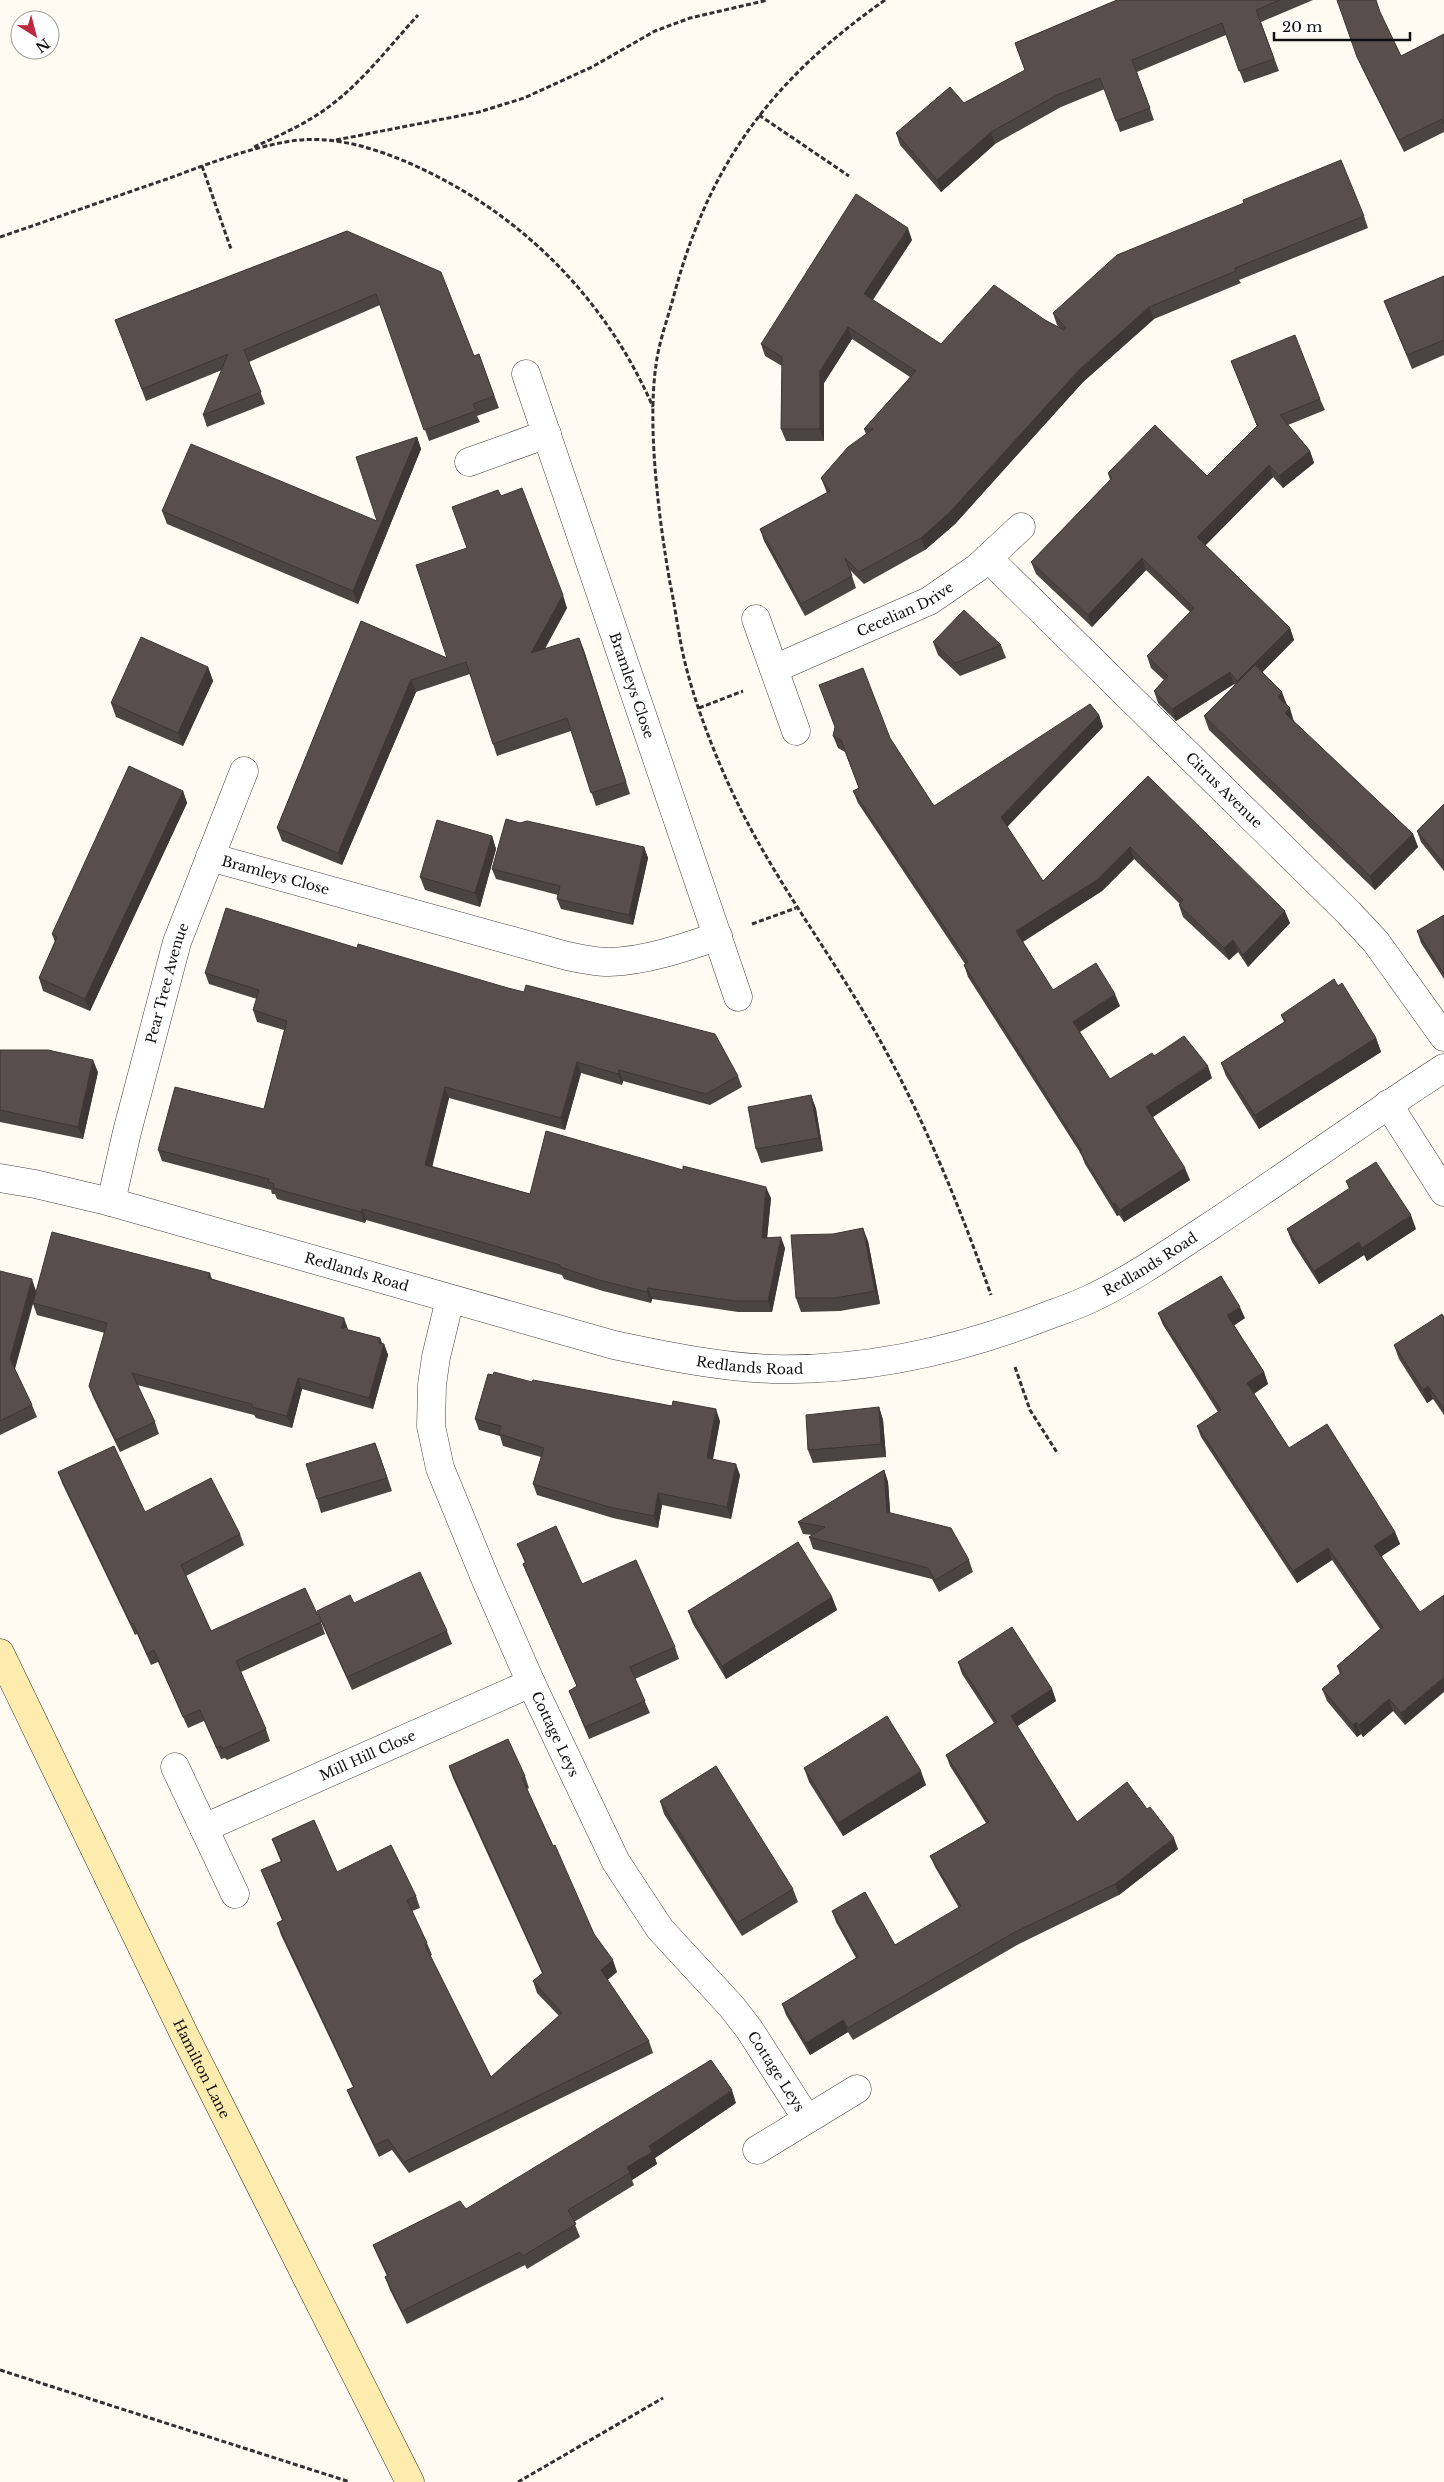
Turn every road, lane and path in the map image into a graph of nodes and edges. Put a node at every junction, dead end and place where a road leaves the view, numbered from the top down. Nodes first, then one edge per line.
1 (768, 0) edge
2 (418, 15) dead end
3 (759, 115) dead end
4 (333, 140) junction
5 (249, 150) junction
6 (202, 166) junction
7 (850, 176) dead end
8 (0, 237) edge
9 (231, 249) dead end
10 (526, 374) dead end
11 (654, 407) dead end
12 (547, 434) junction
13 (469, 462) dead end
14 (1021, 527) dead end
15 (988, 558) junction
16 (756, 619) dead end
17 (775, 674) junction
18 (699, 708) dead end
19 (796, 731) dead end
20 (244, 771) dead end
21 (210, 857) junction
22 (796, 908) dead end
23 (718, 936) junction
24 (738, 997) dead end
25 (1444, 1037) edge
26 (1444, 1068) edge
27 (1388, 1104) junction
28 (0, 1178) edge
29 (1444, 1192) edge
30 (111, 1202) junction
31 (450, 1299) junction
32 (1004, 1332) junction
33 (1058, 1454) dead end
34 (0, 1653) edge
35 (531, 1683) junction
36 (175, 1766) dead end
37 (204, 1828) junction
38 (235, 1894) dead end
39 (857, 2089) dead end
40 (807, 2119) junction
41 (756, 2150) dead end
42 (0, 2370) edge
43 (663, 2398) dead end
44 (350, 2482) edge
45 (410, 2482) edge
46 (518, 2482) edge

1 - 4 path
2 - 5 path
3 - 7 path
4 - 5 path
4 - 11 path
5 - 6 path
6 - 8 path
6 - 9 path
10 - 12 street, Bramleys Close
12 - 13 street
12 - 23 street, Bramleys Close
14 - 15 street, Cecelian Drive
15 - 17 street, Cecelian Drive
15 - 25 street, Citrus Avenue
16 - 17 street
17 - 18 path
17 - 19 street
20 - 21 street, Pear Tree Avenue
21 - 23 street, Bramleys Close
21 - 30 street, Pear Tree Avenue
22 - 23 path
23 - 24 street, Bramleys Close
26 - 27 street, Redlands Road
27 - 29 street
27 - 32 street, Redlands Road
28 - 30 street, Redlands Road
30 - 31 street, Redlands Road
31 - 32 street, Redlands Road
31 - 35 street, Cottage Leys
32 - 33 path
34 - 45 street, Hamilton Lane
35 - 37 street, Mill Hill Close
35 - 40 street, Cottage Leys
36 - 37 street
37 - 38 street
39 - 40 street, Cottage Leys
40 - 41 street, Cottage Leys
42 - 44 path
43 - 46 path

